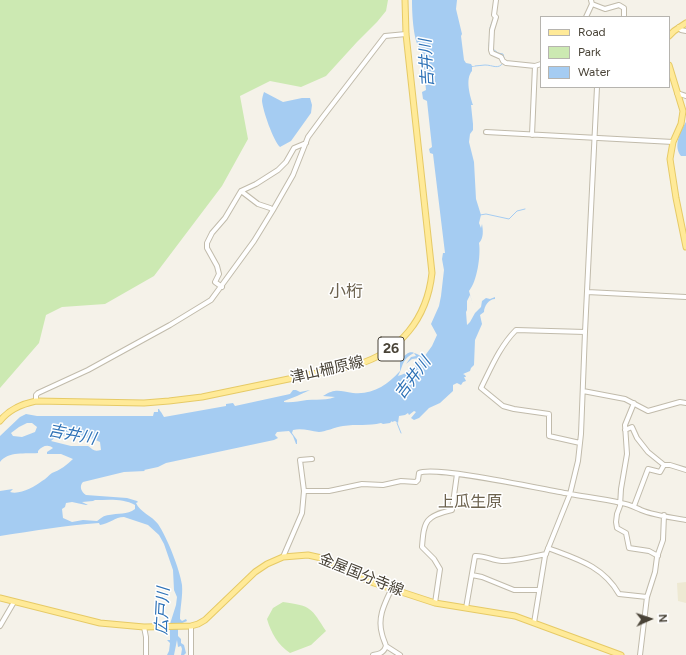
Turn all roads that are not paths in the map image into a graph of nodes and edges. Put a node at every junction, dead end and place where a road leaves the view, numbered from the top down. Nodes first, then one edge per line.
1 (405, 0) edge
2 (496, 0) edge
3 (592, 2) edge
4 (586, 16) edge
5 (624, 16) edge
6 (686, 23) edge
7 (679, 27) junction
8 (686, 31) edge
9 (406, 34) junction
10 (670, 35) edge
11 (540, 64) edge
12 (535, 66) junction
13 (670, 69) edge
14 (597, 88) edge
15 (677, 93) junction
16 (686, 96) edge
17 (486, 132) dead end
18 (532, 135) junction
19 (595, 139) junction
20 (673, 142) junction
21 (306, 143) junction
22 (241, 191) junction
23 (273, 210) junction
24 (686, 247) edge
25 (222, 287) junction
26 (587, 292) junction
27 (686, 297) edge
28 (585, 332) junction
29 (583, 391) junction
30 (36, 401) junction
31 (686, 402) edge
32 (634, 403) junction
33 (0, 420) edge
34 (625, 430) junction
35 (580, 443) junction
36 (312, 459) dead end
37 (664, 465) junction
38 (686, 470) edge
39 (457, 474) junction
40 (304, 491) junction
41 (570, 494) junction
42 (620, 502) junction
43 (634, 506) junction
44 (664, 515) junction
45 (686, 520) edge
46 (548, 548) junction
47 (546, 554) junction
48 (658, 556) junction
49 (283, 557) junction
50 (472, 575) junction
51 (392, 588) junction
52 (539, 590) junction
53 (0, 598) edge
54 (647, 598) junction
55 (14, 602) junction
56 (435, 603) junction
57 (466, 608) junction
58 (534, 622) junction
59 (0, 626) edge
60 (189, 626) junction
61 (144, 627) junction
62 (386, 646) junction
63 (146, 655) edge
64 (191, 655) edge
65 (373, 655) edge
66 (400, 655) edge
67 (620, 655) edge
68 (640, 655) edge

1 - 9 main road, 津山柵原線 / 26
2 - 12 street
3 - 4 street
3 - 5 street
6 - 7 main road
7 - 8 street
7 - 10 main road
9 - 21 street
9 - 30 main road, 津山柵原線 / 26
11 - 12 street
12 - 18 street
13 - 15 main road
14 - 19 street
15 - 16 street
15 - 20 main road
17 - 18 street
18 - 19 street
19 - 20 street
19 - 26 street
20 - 24 main road
21 - 22 street
21 - 23 street
22 - 23 street
22 - 25 street
23 - 25 street
25 - 30 street
26 - 27 street
26 - 28 street
28 - 29 street
28 - 35 street
29 - 32 street
29 - 35 street
30 - 33 main road, 津山柵原線 / 26
31 - 32 street
32 - 34 street
34 - 37 street
34 - 42 street
35 - 41 street
36 - 40 street
37 - 38 street
37 - 43 street
39 - 40 street
39 - 41 street
39 - 56 street
40 - 49 street
41 - 42 street
41 - 46 street
42 - 43 street
42 - 48 street
43 - 44 street
44 - 45 street
44 - 48 street
46 - 47 street
46 - 54 street
47 - 50 street
47 - 52 street
48 - 54 street
49 - 51 main road, 金屋国分寺線
49 - 60 main road, 金屋国分寺線
50 - 52 street
50 - 57 street
51 - 56 main road, 金屋国分寺線
51 - 62 street
52 - 58 street
53 - 55 main road, 金屋国分寺線
54 - 68 street
55 - 59 street
55 - 61 main road, 金屋国分寺線
56 - 57 main road, 金屋国分寺線
57 - 58 main road, 金屋国分寺線
58 - 67 main road, 金屋国分寺線
60 - 61 main road, 金屋国分寺線
60 - 64 street
61 - 63 street
62 - 65 street
62 - 66 street

